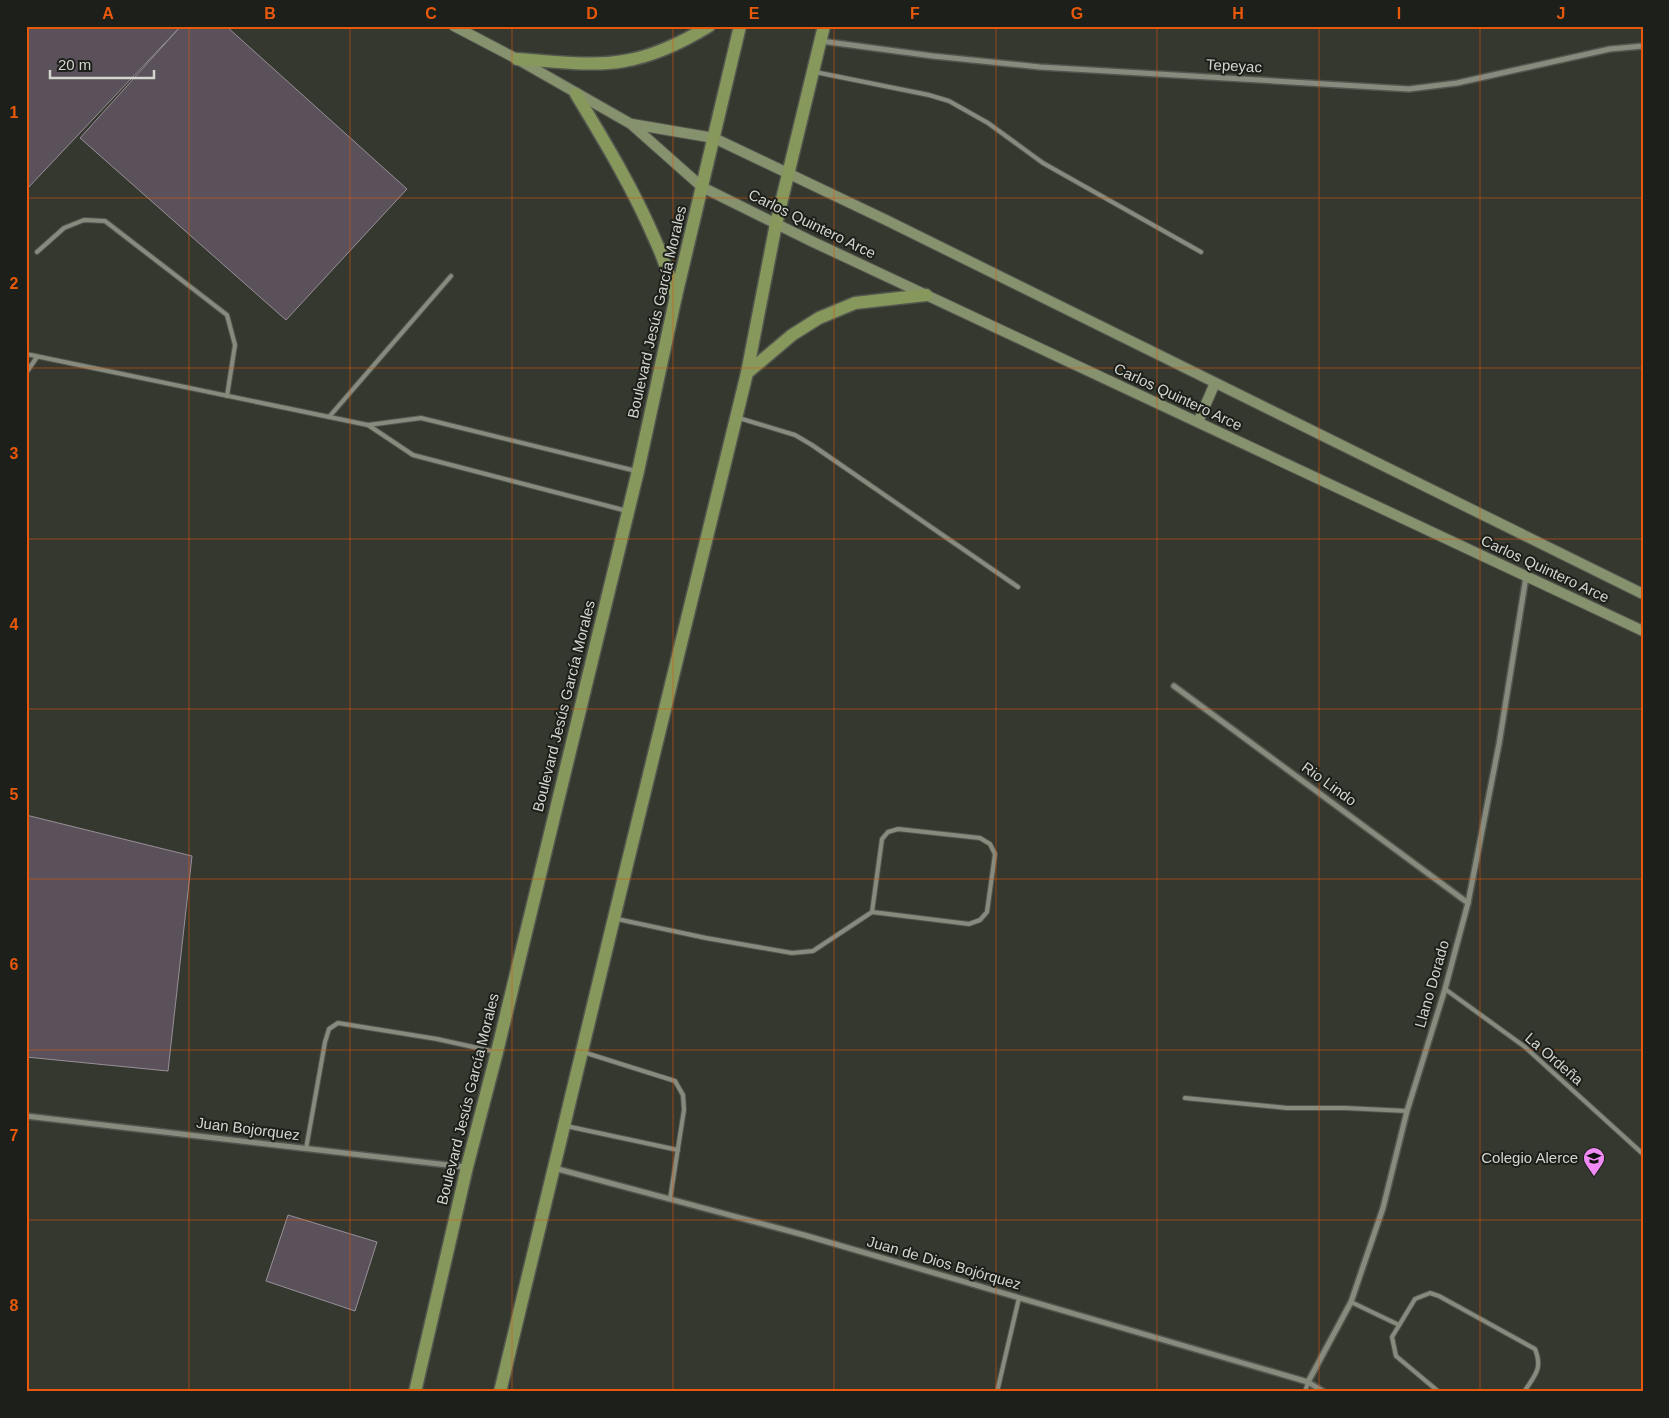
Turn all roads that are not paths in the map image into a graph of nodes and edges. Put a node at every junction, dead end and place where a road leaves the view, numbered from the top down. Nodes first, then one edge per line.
1 (454, 26) edge
2 (709, 26) edge
3 (740, 26) edge
4 (824, 26) edge
5 (821, 41) junction
6 (1643, 46) edge
7 (517, 59) junction
8 (813, 71) junction
9 (576, 94) junction
10 (631, 124) junction
11 (714, 138) junction
12 (788, 173) junction
13 (702, 187) junction
14 (776, 224) junction
15 (37, 252) dead end
16 (1201, 252) dead end
17 (451, 276) dead end
18 (926, 295) junction
19 (676, 296) junction
20 (26, 354) edge
21 (37, 357) junction
22 (26, 373) edge
23 (747, 373) junction
24 (1215, 383) junction
25 (227, 396) junction
26 (329, 417) junction
27 (735, 417) junction
28 (1198, 422) junction
29 (368, 425) junction
30 (638, 471) junction
31 (628, 511) junction
32 (1526, 577) junction
33 (1018, 587) dead end
34 (1643, 594) edge
35 (1643, 631) edge
36 (1174, 686) dead end
37 (1468, 903) junction
38 (872, 912) junction
39 (614, 918) junction
40 (1445, 989) junction
41 (497, 1052) junction
42 (581, 1052) junction
43 (1185, 1098) dead end
44 (1406, 1111) junction
45 (26, 1116) edge
46 (564, 1126) junction
47 (306, 1149) junction
48 (678, 1150) junction
49 (1643, 1154) edge
50 (467, 1167) junction
51 (553, 1168) junction
52 (670, 1199) junction
53 (1019, 1298) junction
54 (1351, 1302) junction
55 (1398, 1326) junction
56 (1308, 1382) junction
57 (415, 1392) edge
58 (500, 1392) edge
59 (998, 1392) edge
60 (1305, 1392) edge
61 (1324, 1392) edge
62 (1439, 1392) edge
63 (1524, 1392) edge

1 - 7 main road
2 - 7 main road
3 - 11 main road, Boulevard Jesús García Morales
4 - 5 main road
5 - 6 street, Tepeyac
5 - 8 main road
7 - 9 main road
8 - 12 main road
8 - 16 lane
9 - 10 main road
9 - 19 main road
10 - 11 main road, Carlos Quintero Arce
10 - 13 main road, Carlos Quintero Arce
11 - 12 main road, Carlos Quintero Arce
11 - 13 main road, Boulevard Jesús García Morales
12 - 14 main road
12 - 24 main road, Carlos Quintero Arce
13 - 14 main road, Carlos Quintero Arce
13 - 19 main road, Boulevard Jesús García Morales
14 - 18 main road, Carlos Quintero Arce
14 - 23 main road
15 - 25 lane
17 - 26 lane
18 - 23 main road
18 - 28 main road, Carlos Quintero Arce
19 - 30 main road, Boulevard Jesús García Morales
20 - 21 lane
21 - 22 lane
21 - 25 lane
23 - 27 main road
24 - 28 main road
24 - 34 main road, Carlos Quintero Arce
25 - 26 lane
26 - 29 lane
27 - 33 lane
27 - 39 main road
28 - 32 main road, Carlos Quintero Arce
29 - 30 lane
29 - 31 lane
30 - 31 main road, Boulevard Jesús García Morales
31 - 41 main road, Boulevard Jesús García Morales
32 - 35 main road, Carlos Quintero Arce
32 - 37 street, Llano Dorado
36 - 37 street, Rio Lindo
37 - 40 street, Llano Dorado
38 - 38 lane
38 - 39 lane
39 - 42 main road
40 - 44 street, Llano Dorado
40 - 49 lane, La Ordeña
41 - 47 lane
41 - 50 main road, Boulevard Jesús García Morales
42 - 46 main road
42 - 48 lane
43 - 44 lane
44 - 54 street, Llano Dorado
45 - 47 street, Juan Bojorquez
46 - 48 lane
46 - 51 main road
47 - 50 street, Juan Bojorquez
48 - 52 lane
50 - 57 main road, Boulevard Jesús García Morales
51 - 52 street, Juan de Dios Bojórquez
51 - 58 main road
52 - 53 street, Juan de Dios Bojórquez
53 - 56 street, Juan de Dios Bojórquez
53 - 59 lane
54 - 55 lane
54 - 56 street, Llano Dorado
55 - 62 lane
55 - 63 lane
56 - 60 lane
56 - 61 street, Juan de Dios Bojórquez

